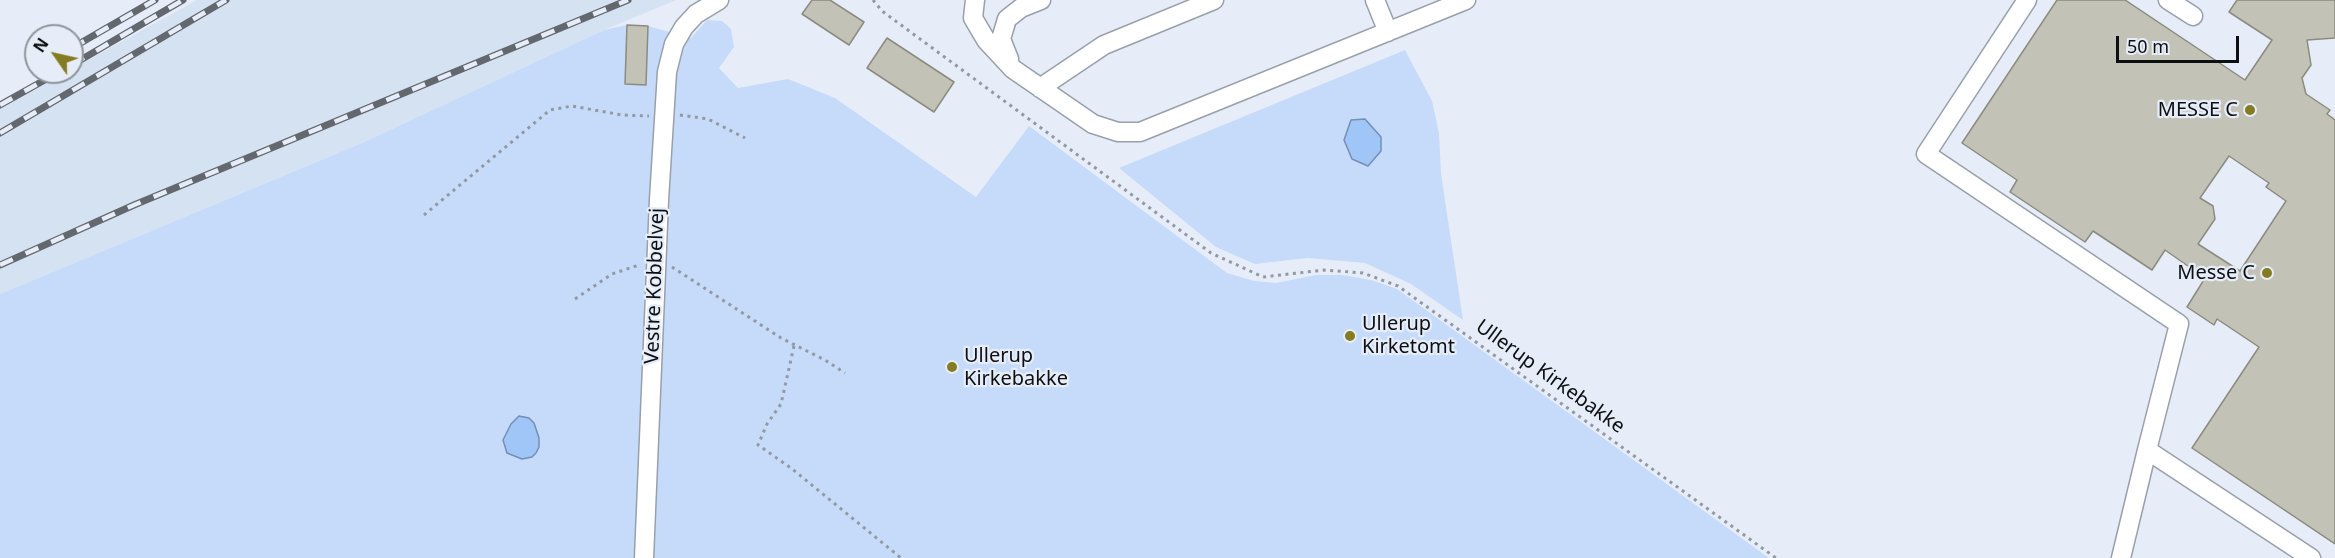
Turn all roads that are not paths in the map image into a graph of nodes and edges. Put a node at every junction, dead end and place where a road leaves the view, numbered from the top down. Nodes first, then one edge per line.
1 (719, 0) edge
2 (975, 0) edge
3 (1041, 0) edge
4 (1214, 0) edge
5 (1375, 0) edge
6 (1466, 0) edge
7 (2027, 0) edge
8 (2168, 0) edge
9 (2193, 16) dead end
10 (1388, 32) junction
11 (1013, 69) junction
12 (1040, 88) junction
13 (2147, 450) junction
14 (644, 558) edge
15 (2121, 558) edge
16 (2311, 558) edge

1 - 14 street, Vestre Kobbelvej
2 - 11 street
3 - 11 street
4 - 12 street
5 - 10 street
6 - 10 street
7 - 13 street
8 - 9 street
10 - 12 street
11 - 12 street
13 - 15 street
13 - 16 street

